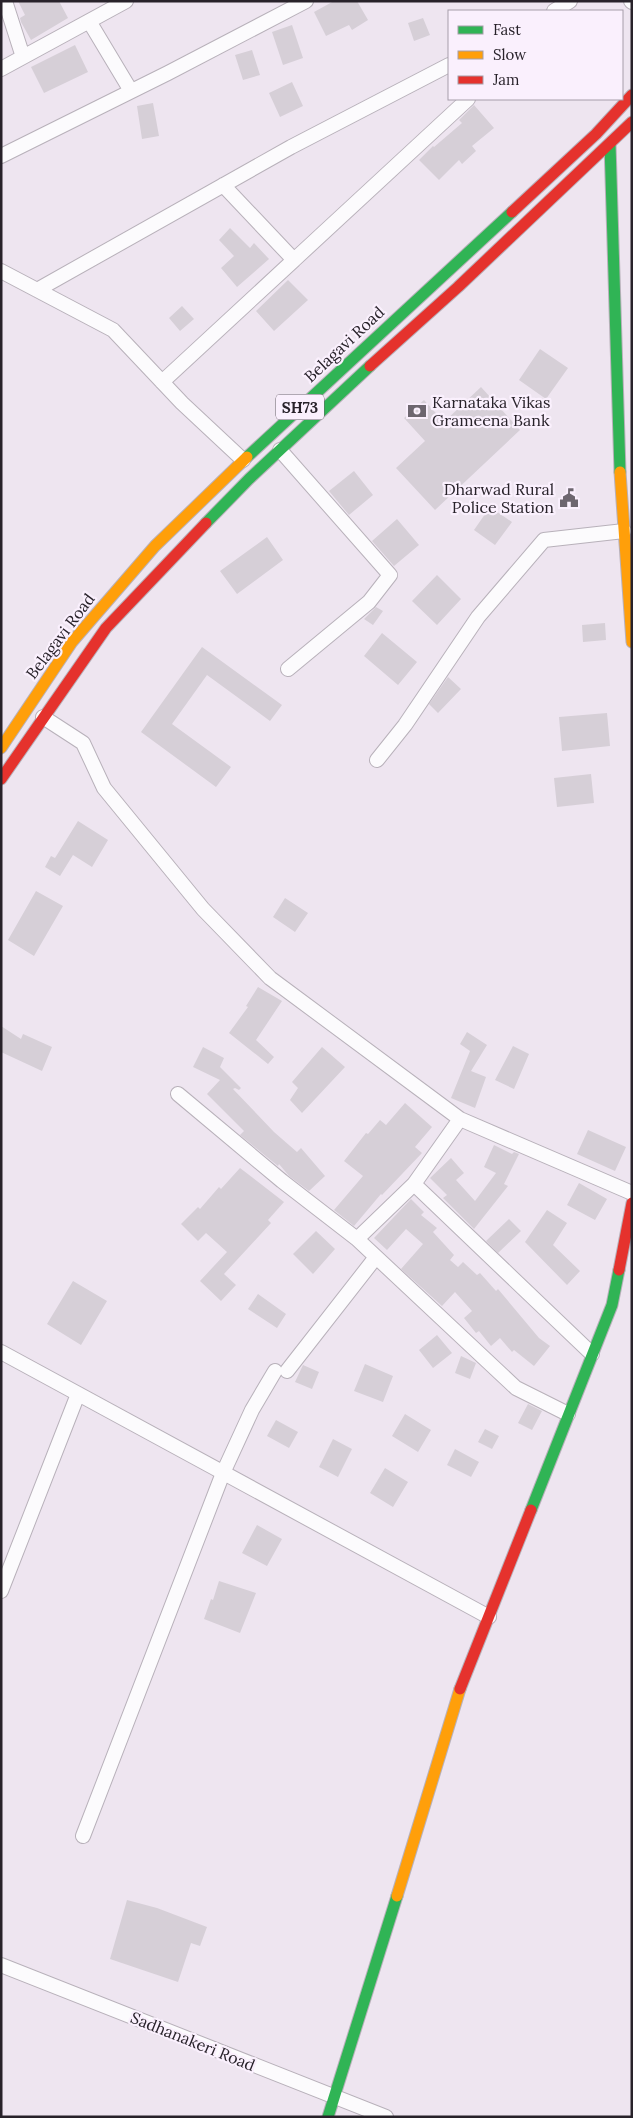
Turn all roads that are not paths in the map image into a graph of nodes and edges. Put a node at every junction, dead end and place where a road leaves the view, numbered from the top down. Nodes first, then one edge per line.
1 (5, 1) edge
2 (126, 1) edge
3 (306, 1) edge
4 (570, 1) edge
5 (556, 10) edge
6 (89, 21) junction
7 (23, 57) junction
8 (448, 66) edge
9 (1, 69) edge
10 (131, 91) junction
11 (632, 95) edge
12 (467, 100) edge
13 (632, 122) edge
14 (610, 144) junction
15 (1, 156) edge
16 (223, 185) junction
17 (294, 260) junction
18 (1, 271) edge
19 (38, 290) junction
20 (162, 382) junction
21 (280, 450) junction
22 (243, 460) junction
23 (632, 470) edge
24 (620, 480) junction
25 (624, 531) junction
26 (630, 604) edge
27 (632, 642) edge
28 (288, 669) dead end
29 (43, 717) junction
30 (1, 748) edge
31 (376, 760) dead end
32 (1, 779) edge
33 (178, 1094) dead end
34 (460, 1119) junction
35 (414, 1184) junction
36 (632, 1193) edge
37 (632, 1204) edge
38 (357, 1239) junction
39 (376, 1257) junction
40 (1, 1352) edge
41 (592, 1354) junction
42 (78, 1394) junction
43 (568, 1414) junction
44 (223, 1473) junction
45 (1, 1591) edge
46 (488, 1617) junction
47 (84, 1836) dead end
48 (1, 1965) edge
49 (334, 2097) junction
50 (328, 2117) edge
51 (386, 2117) edge

1 - 7 street
2 - 6 street
3 - 10 street
4 - 5 street
6 - 7 street
6 - 10 street
7 - 9 street
8 - 16 street
10 - 15 street
11 - 22 main road, Belagavi Road / SH73
12 - 17 street
13 - 14 main road
14 - 21 main road
14 - 24 main road
16 - 17 street
16 - 19 street
17 - 20 street
18 - 19 street
19 - 20 street
20 - 22 street
21 - 28 street
21 - 29 main road
22 - 30 main road, Belagavi Road / SH73
23 - 24 street
24 - 25 main road
25 - 26 main road
25 - 31 street
26 - 27 main road
29 - 32 main road
29 - 34 street
33 - 38 street
34 - 35 street
34 - 36 street
35 - 38 street
35 - 41 street
37 - 41 main road
38 - 39 street
39 - 43 street
39 - 44 street
40 - 42 street
41 - 43 main road
42 - 44 street
42 - 45 street
43 - 46 main road
44 - 46 street
44 - 47 street
46 - 49 main road
48 - 49 street, Sadhanakeri Road
49 - 50 main road
49 - 51 street, Sadhanakeri Road

